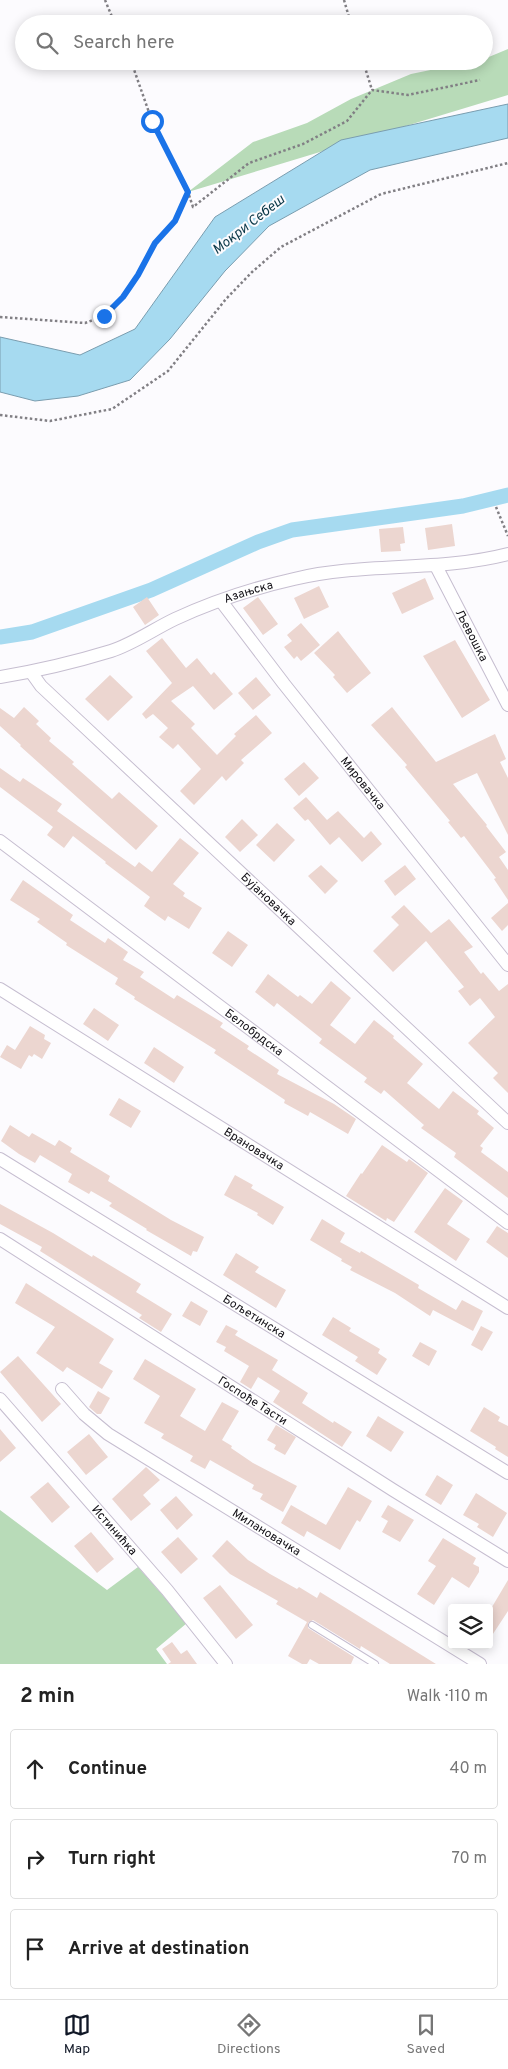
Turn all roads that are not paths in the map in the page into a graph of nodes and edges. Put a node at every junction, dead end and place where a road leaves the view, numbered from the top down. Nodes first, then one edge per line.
1 (508, 554) edge
2 (436, 566) junction
3 (221, 601) junction
4 (31, 672) junction
5 (0, 676) edge
6 (508, 705) edge
7 (0, 841) edge
8 (508, 965) edge
9 (0, 990) edge
10 (508, 1123) edge
11 (0, 1160) edge
12 (508, 1223) edge
13 (0, 1239) edge
14 (508, 1308) edge
15 (62, 1389) dead end
16 (0, 1399) edge
17 (508, 1473) edge
18 (508, 1561) edge
19 (312, 1625) dead end
20 (226, 1664) edge
21 (375, 1664) edge
22 (480, 1664) edge

1 - 2 street, Азањска
2 - 3 street, Азањска
2 - 6 street, Љевошка
3 - 4 street, Азањска
3 - 8 street, Мировачка
4 - 5 street, Азањска
4 - 10 street, Бујановачка
7 - 12 street, Белобрдска
9 - 14 street, Врановачка
11 - 17 street, Бољетинска
13 - 18 street, Госпође Тасти
15 - 22 street, Милановачка
16 - 20 street, Истинићка
19 - 21 lane

